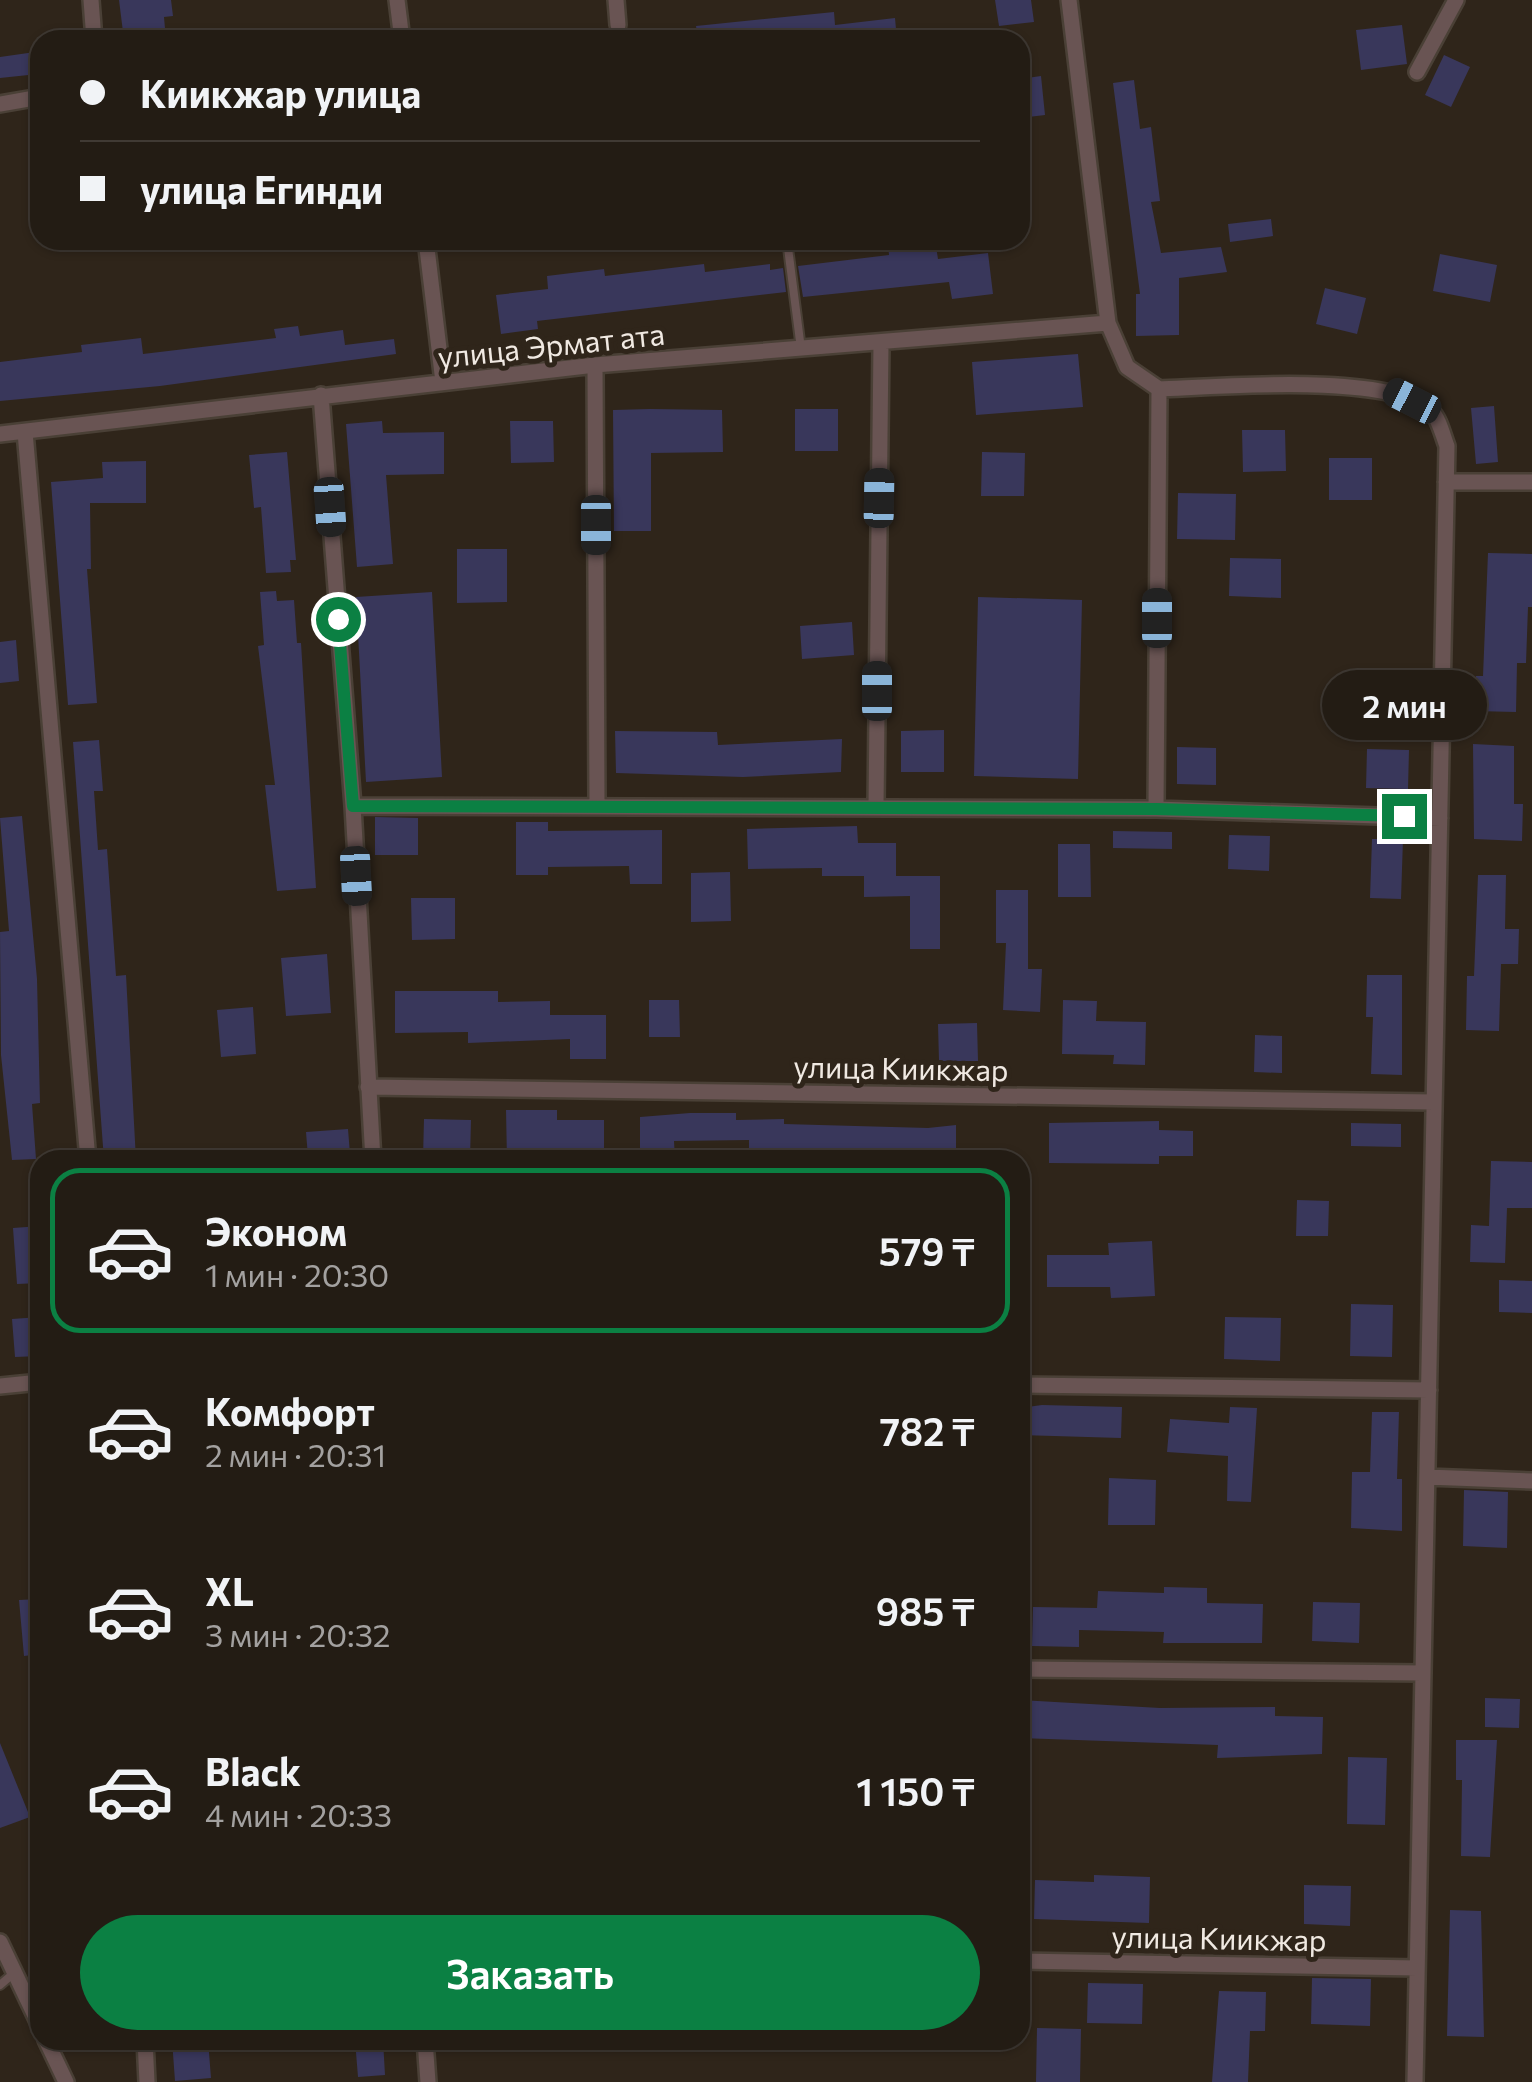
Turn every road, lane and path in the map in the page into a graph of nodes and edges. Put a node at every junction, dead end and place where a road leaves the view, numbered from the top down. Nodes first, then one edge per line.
1 (91, 0) edge
2 (397, 0) edge
3 (616, 0) edge
4 (1069, 0) edge
5 (1456, 0) edge
6 (618, 25) dead end
7 (93, 30) edge
8 (401, 30) edge
9 (1417, 72) dead end
10 (30, 100) edge
11 (0, 104) edge
12 (427, 250) edge
13 (789, 250) edge
14 (1108, 323) junction
15 (881, 343) junction
16 (800, 349) junction
17 (595, 365) junction
18 (443, 382) junction
19 (1159, 389) junction
20 (321, 395) junction
21 (24, 432) junction
22 (0, 434) edge
23 (1446, 482) junction
24 (1532, 482) edge
25 (596, 804) junction
26 (353, 806) junction
27 (876, 807) junction
28 (1156, 809) junction
29 (1440, 818) junction
30 (368, 1088) junction
31 (1434, 1102) junction
32 (87, 1150) edge
33 (372, 1150) edge
34 (30, 1383) edge
35 (1030, 1384) edge
36 (0, 1386) edge
37 (1428, 1390) junction
38 (1427, 1478) junction
39 (1532, 1481) edge
40 (1030, 1669) edge
41 (1423, 1674) junction
42 (0, 1942) edge
43 (1030, 1961) edge
44 (1418, 1968) junction
45 (14, 1972) junction
46 (0, 1985) edge
47 (30, 2005) edge
48 (51, 2050) edge
49 (145, 2050) edge
50 (426, 2050) edge
51 (66, 2082) edge
52 (147, 2082) edge
53 (428, 2082) edge
54 (1415, 2082) edge

1 - 7 street
2 - 8 street
3 - 6 street
4 - 14 street
5 - 9 street
10 - 11 street
12 - 18 street
13 - 16 lane
14 - 15 street, улица Эрмат ата
14 - 19 street
15 - 16 street, улица Эрмат ата
15 - 27 street
16 - 17 street, улица Эрмат ата
17 - 18 street, улица Эрмат ата
17 - 25 street
18 - 20 street, улица Эрмат ата
19 - 23 street
19 - 28 street
20 - 21 street, улица Эрмат ата
20 - 26 street
21 - 22 street, улица Эрмат ата
21 - 32 street
23 - 24 street
23 - 29 street
25 - 26 street
25 - 27 street
26 - 30 street
27 - 28 street
28 - 29 street
29 - 31 street
30 - 31 street, улица Киикжар
30 - 33 street
31 - 37 street
34 - 36 street
35 - 37 street
37 - 38 street
38 - 39 street
38 - 41 street
40 - 41 street
41 - 44 street
42 - 45 street
43 - 44 street, улица Киикжар
44 - 54 street
45 - 46 lane
45 - 47 street
48 - 51 street
49 - 52 street
50 - 53 street

